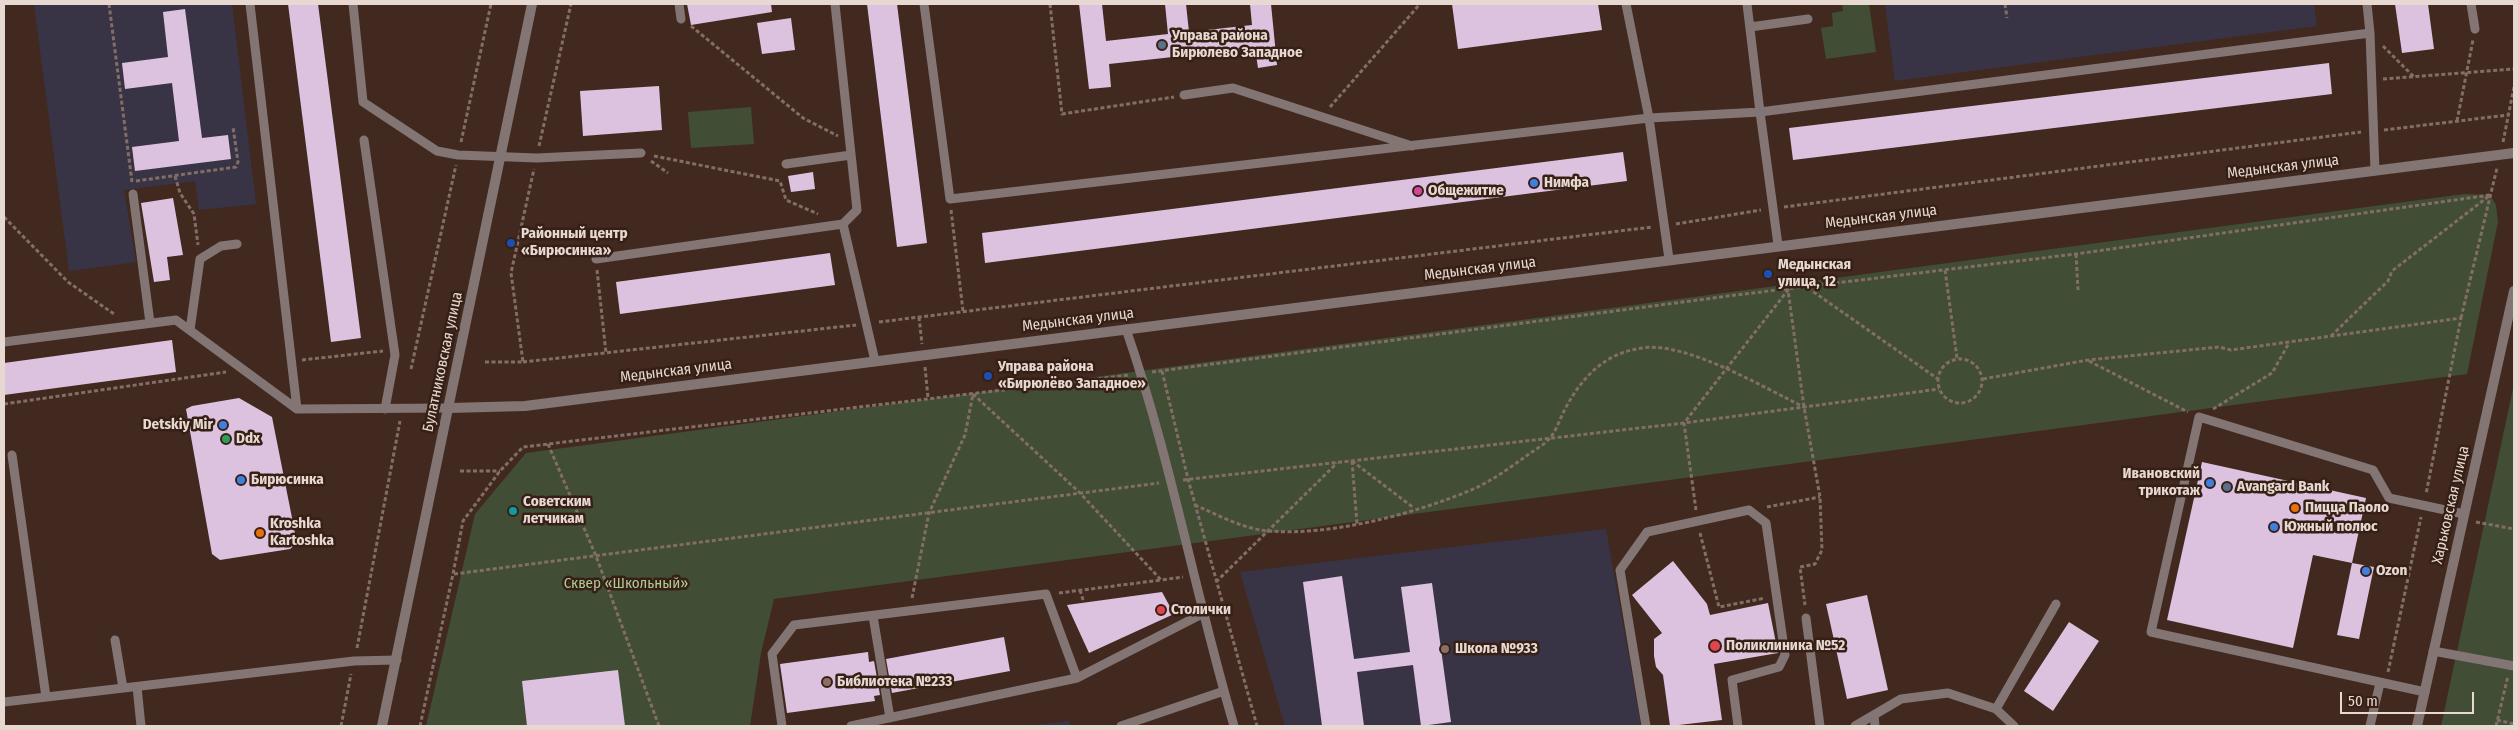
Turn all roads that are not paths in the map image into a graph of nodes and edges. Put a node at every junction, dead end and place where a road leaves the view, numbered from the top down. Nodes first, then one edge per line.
1 (250, 4) edge
2 (353, 4) edge
3 (532, 4) edge
4 (679, 4) edge
5 (835, 4) edge
6 (924, 4) edge
7 (1626, 4) edge
8 (1747, 4) edge
9 (2367, 4) edge
10 (2471, 4) edge
11 (682, 19) road end
12 (1808, 19) dead end
13 (1750, 27) junction
14 (2475, 29) road end
15 (2370, 33) junction
16 (1184, 96) road end
17 (1760, 112) junction
18 (1649, 118) junction
19 (364, 140) dead end
20 (1414, 147) junction
21 (641, 153) road end
22 (2514, 153) edge
23 (851, 155) junction
24 (501, 156) junction
25 (786, 164) dead end
26 (2375, 170) junction
27 (133, 191) road end
28 (843, 224) junction
29 (237, 244) dead end
30 (1778, 245) junction
31 (596, 259) road end
32 (1669, 259) junction
33 (2514, 292) edge
34 (150, 323) junction
35 (1126, 329) junction
36 (190, 330) junction
37 (4, 342) edge
38 (875, 361) junction
39 (449, 408) junction
40 (297, 409) junction
41 (385, 409) junction
42 (12, 455) dead end
43 (2464, 517) junction
44 (2056, 604) dead end
45 (1202, 614) junction
46 (873, 616) junction
47 (1806, 618) road end
48 (115, 640) dead end
49 (2434, 651) junction
50 (397, 660) junction
51 (2512, 666) edge
52 (1077, 678) junction
53 (2383, 683) junction
54 (137, 687) junction
55 (123, 688) junction
56 (1224, 691) junction
57 (2425, 692) junction
58 (46, 697) junction
59 (4, 702) edge
60 (1996, 709) junction
61 (1874, 715) junction
62 (890, 718) junction
63 (141, 726) edge
64 (382, 726) edge
65 (782, 726) edge
66 (851, 726) edge
67 (1120, 726) edge
68 (1234, 726) edge
69 (1646, 726) edge
70 (1738, 726) edge
71 (1820, 726) edge
72 (1855, 726) edge
73 (1875, 726) edge
74 (2014, 726) edge
75 (2370, 726) edge
76 (2418, 726) edge

1 - 40 lane
2 - 24 lane
3 - 24 street, Булатниковская улица
4 - 11 lane
5 - 23 lane
6 - 20 lane
7 - 18 lane
8 - 13 lane
9 - 15 lane
10 - 14 lane
12 - 13 lane
13 - 17 lane
15 - 17 lane
15 - 26 lane
16 - 20 lane
17 - 18 lane
17 - 30 lane
18 - 20 lane
18 - 32 lane
19 - 41 lane
21 - 24 lane
22 - 26 street, Медынская улица
23 - 25 lane
23 - 28 lane
24 - 39 street, Булатниковская улица
26 - 30 street, Медынская улица
27 - 34 lane
28 - 31 lane
28 - 38 lane
29 - 36 lane
30 - 32 street, Медынская улица
32 - 35 street, Медынская улица
33 - 43 street, Харьковская улица
34 - 36 lane
34 - 37 lane
35 - 38 street, Медынская улица
35 - 45 lane
36 - 40 lane
38 - 39 street, Медынская улица
39 - 41 lane
39 - 50 street, Булатниковская улица
40 - 41 lane
42 - 58 lane
43 - 49 street, Харьковская улица
43 - 53 lane
44 - 60 lane
45 - 52 lane
45 - 56 lane
46 - 52 lane
46 - 62 lane
46 - 65 lane
47 - 71 lane
48 - 55 lane
49 - 51 lane
49 - 57 street, Харьковская улица
50 - 54 lane
50 - 64 street, Булатниковская улица
52 - 62 lane
53 - 57 lane
53 - 75 lane
54 - 55 lane
54 - 63 lane
55 - 58 lane
56 - 67 lane
56 - 68 lane
57 - 76 street, Харьковская улица
58 - 59 lane
60 - 61 lane
60 - 74 lane
61 - 72 lane
61 - 73 lane
62 - 66 lane
69 - 70 lane

